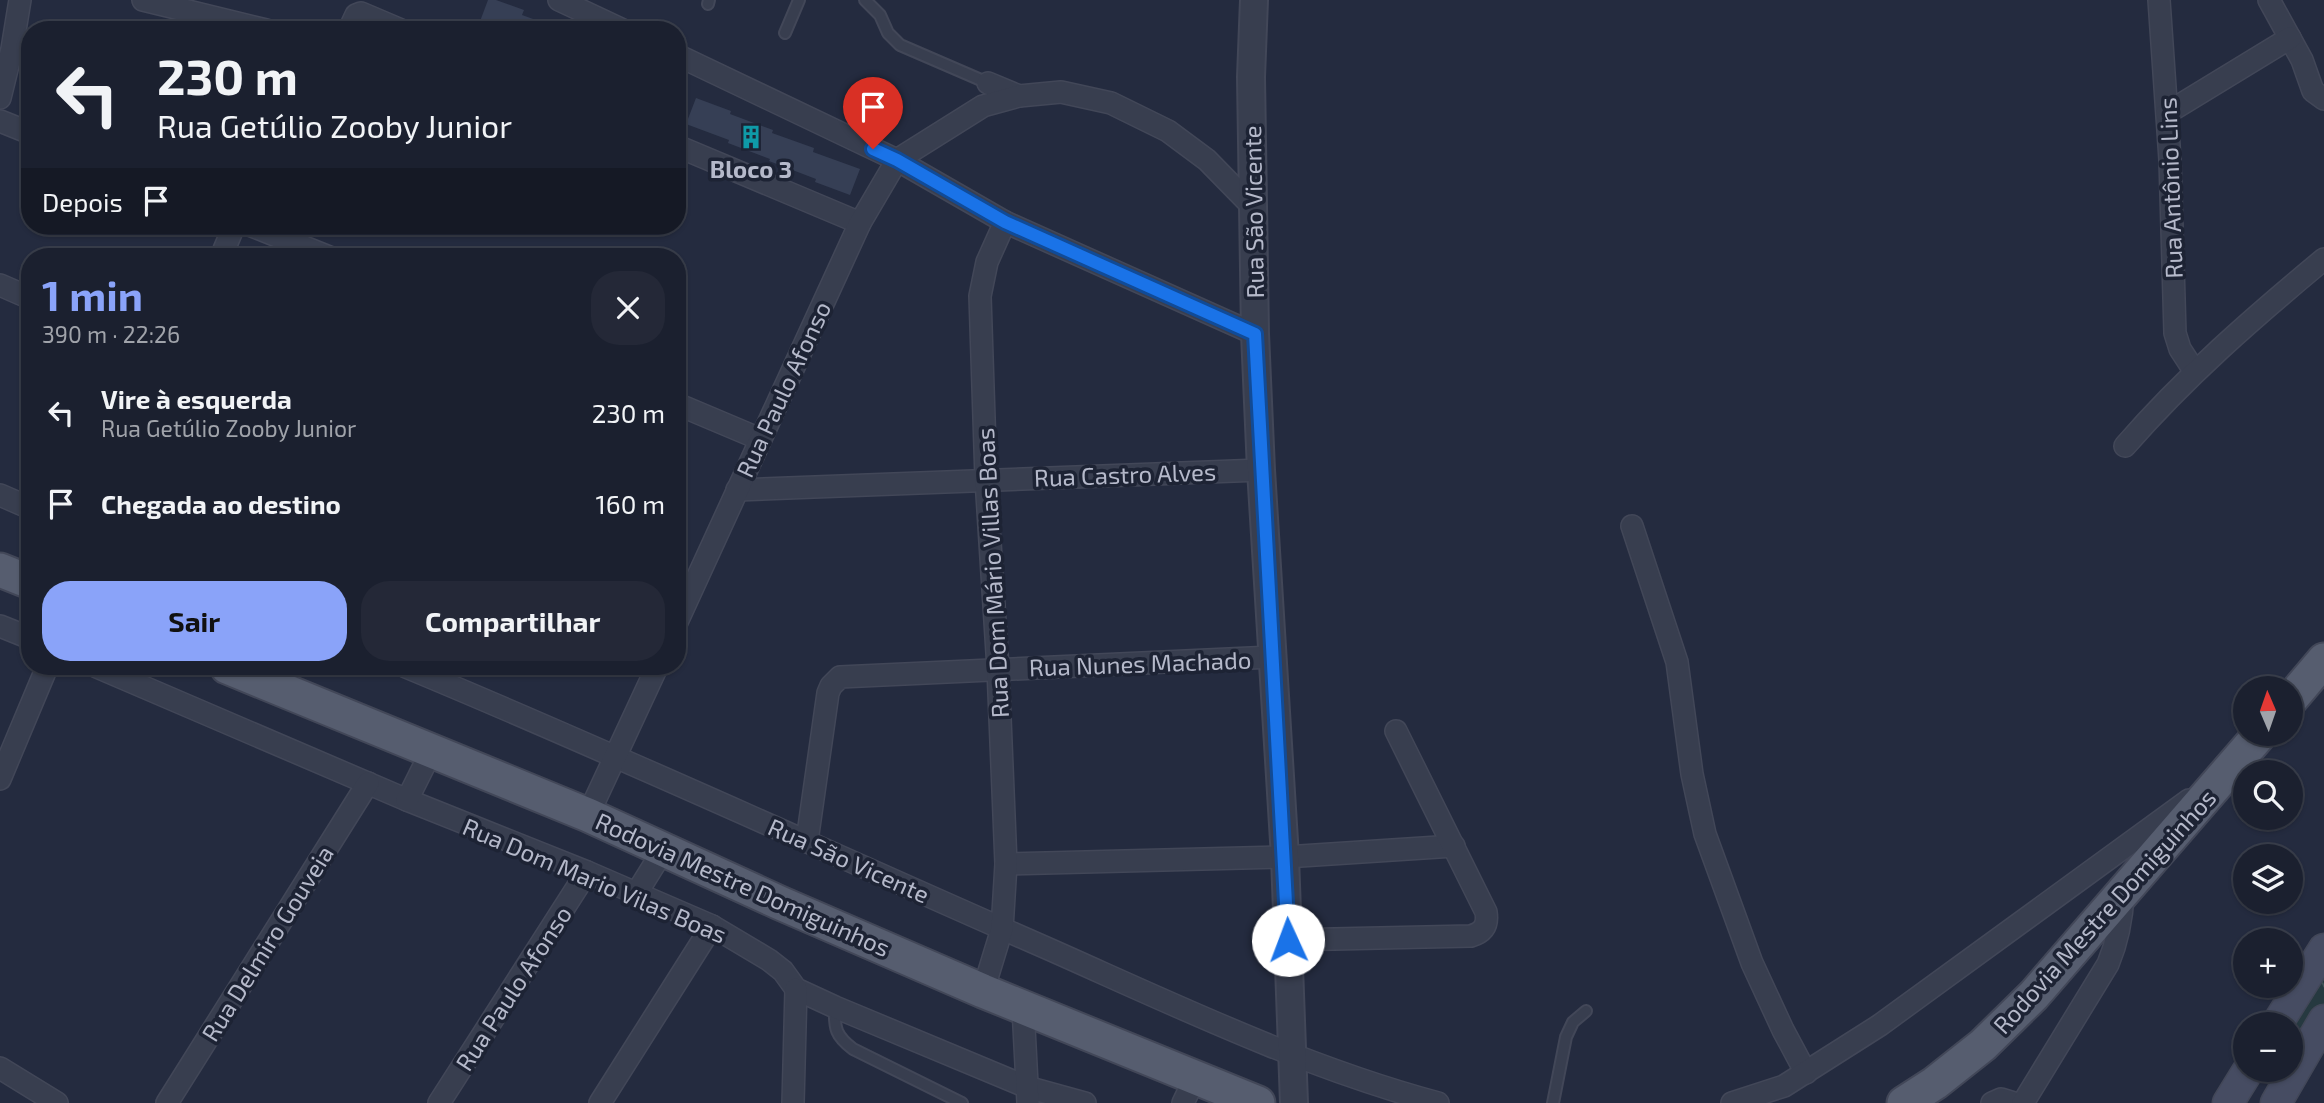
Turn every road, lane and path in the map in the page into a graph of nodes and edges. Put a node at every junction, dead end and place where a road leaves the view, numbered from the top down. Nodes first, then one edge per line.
1 (20, 0) edge
2 (143, 0) edge
3 (559, 0) edge
4 (799, 0) edge
5 (865, 0) edge
6 (1254, 0) edge
7 (2159, 0) edge
8 (2269, 0) edge
9 (229, 21) edge
10 (604, 21) edge
11 (785, 33) dead end
12 (2290, 38) junction
13 (686, 59) edge
14 (988, 83) joint
15 (1019, 96) junction
16 (0, 98) edge
17 (2324, 99) edge
18 (2167, 113) junction
19 (0, 121) edge
20 (21, 129) edge
21 (686, 150) edge
22 (897, 160) junction
23 (1252, 206) junction
24 (1005, 222) junction
25 (860, 223) junction
26 (296, 235) edge
27 (316, 248) edge
28 (2324, 259) edge
29 (0, 285) edge
30 (21, 294) edge
31 (1255, 334) junction
32 (2195, 372) junction
33 (686, 408) edge
34 (760, 439) junction
35 (2125, 446) dead end
36 (1261, 470) junction
37 (986, 479) junction
38 (737, 490) junction
39 (0, 495) edge
40 (21, 504) edge
41 (1632, 526) dead end
42 (0, 570) edge
43 (21, 578) edge
44 (686, 581) edge
45 (0, 626) edge
46 (21, 634) edge
47 (1273, 657) junction
48 (2324, 660) edge
49 (998, 669) junction
50 (44, 675) edge
51 (116, 675) edge
52 (247, 675) edge
53 (425, 675) edge
54 (653, 675) edge
55 (2303, 685) edge
56 (1396, 731) dead end
57 (2250, 746) edge
58 (432, 750) junction
59 (616, 757) junction
60 (2226, 773) junction
61 (0, 779) edge
62 (368, 783) junction
63 (407, 800) junction
64 (588, 815) junction
65 (807, 841) junction
66 (1454, 846) junction
67 (664, 849) junction
68 (1284, 857) junction
69 (1006, 864) junction
70 (587, 873) junction
71 (636, 894) junction
72 (2123, 894) junction
73 (712, 926) junction
74 (1002, 929) junction
75 (1288, 940) junction
76 (2324, 949) edge
77 (796, 989) junction
78 (983, 991) junction
79 (835, 1007) junction
80 (1023, 1007) junction
81 (1586, 1011) dead end
82 (2285, 1012) edge
83 (2324, 1020) edge
84 (1292, 1054) junction
85 (0, 1068) edge
86 (1806, 1073) junction
87 (2242, 1082) edge
88 (939, 1090) junction
89 (1189, 1090) edge
90 (1028, 1095) edge
91 (1405, 1099) edge
92 (58, 1103) edge
93 (167, 1103) edge
94 (439, 1103) edge
95 (600, 1103) edge
96 (793, 1103) edge
97 (940, 1103) edge
98 (962, 1103) edge
99 (1084, 1103) edge
100 (1258, 1103) edge
101 (1294, 1103) edge
102 (1438, 1103) edge
103 (1553, 1103) edge
104 (1732, 1103) edge
105 (1904, 1103) edge
106 (1992, 1103) edge
107 (2014, 1103) edge
108 (2024, 1103) edge
109 (2230, 1103) edge
110 (2276, 1103) edge

1 - 16 street
2 - 9 street
3 - 10 street
4 - 11 lane
5 - 14 lane
6 - 23 street, Rua São Vicente
7 - 18 street, Rua Antônio Lins
8 - 12 street
12 - 17 street
12 - 18 street
13 - 22 street
14 - 15 street
15 - 22 street
15 - 23 street
18 - 32 street, Rua Antônio Lins
19 - 20 street
21 - 25 street
22 - 24 street
22 - 25 street, Rua Paulo Afonso
23 - 31 street, Rua São Vicente
24 - 31 street
24 - 37 street, Rua Dom Mário Villas Boas
25 - 34 street, Rua Paulo Afonso
26 - 27 street
28 - 32 street
29 - 30 street
31 - 36 street, Rua São Vicente
32 - 35 street
33 - 34 street
34 - 38 street, Rua Paulo Afonso
36 - 37 street, Rua Castro Alves
36 - 47 street, Rua São Vicente
37 - 38 street, Rua Castro Alves
37 - 49 street, Rua Dom Mário Villas Boas
38 - 44 street, Rua Paulo Afonso
39 - 40 street
41 - 86 street
42 - 43 main road
45 - 46 street
47 - 49 street, Rua Nunes Machado
47 - 68 street, Rua São Vicente
48 - 55 main road
49 - 65 street, Rua Nunes Machado
49 - 69 street, Rua Dom Mário Villas Boas
50 - 61 street
51 - 62 street, Rua Dom Mario Vilas Boas
52 - 58 main road, Rodovia Mestre Domiguinhos
53 - 59 street, Rua São Vicente
54 - 59 street
56 - 66 street
57 - 60 main road, Rodovia Mestre Domiguinhos
58 - 63 street
58 - 64 main road, Rodovia Mestre Domiguinhos
59 - 64 street
59 - 65 street, Rua São Vicente
60 - 72 main road, Rodovia Mestre Domiguinhos
60 - 86 street
62 - 63 street, Rua Dom Mario Vilas Boas
62 - 93 street, Rua Delmiro Gouveia
63 - 70 street, Rua Dom Mario Vilas Boas
64 - 67 main road, Rodovia Mestre Domiguinhos
65 - 74 street, Rua São Vicente
66 - 68 street
66 - 75 street
67 - 71 street
67 - 78 main road, Rodovia Mestre Domiguinhos
68 - 69 street
68 - 75 street, Rua São Vicente
69 - 74 street, Rua Dom Mário Villas Boas
70 - 71 street, Rua Dom Mario Vilas Boas
70 - 94 street, Rua Paulo Afonso
71 - 73 street, Rua Dom Mario Vilas Boas
72 - 105 main road, Rodovia Mestre Domiguinhos
72 - 108 street
73 - 77 street, Rua Dom Mario Vilas Boas
73 - 95 street
74 - 78 street, Rua Dom Mário Villas Boas
74 - 84 street, Rua São Vicente
75 - 84 street, Rua São Vicente
76 - 82 main road
77 - 79 street, Rua Dom Mario Vilas Boas
77 - 96 street
78 - 80 main road, Rodovia Mestre Domiguinhos
79 - 88 lane
79 - 90 street, Rua Dom Mario Vilas Boas
80 - 89 main road, Rodovia Mestre Domiguinhos
80 - 90 street
81 - 103 lane
83 - 110 main road
84 - 91 street
84 - 101 street, Rua São Vicente
85 - 92 street
86 - 104 street
87 - 109 main road
88 - 97 lane
88 - 98 lane
89 - 100 main road, Rodovia Mestre Domiguinhos
90 - 99 street, Rua Dom Mario Vilas Boas
91 - 102 street
106 - 107 street

